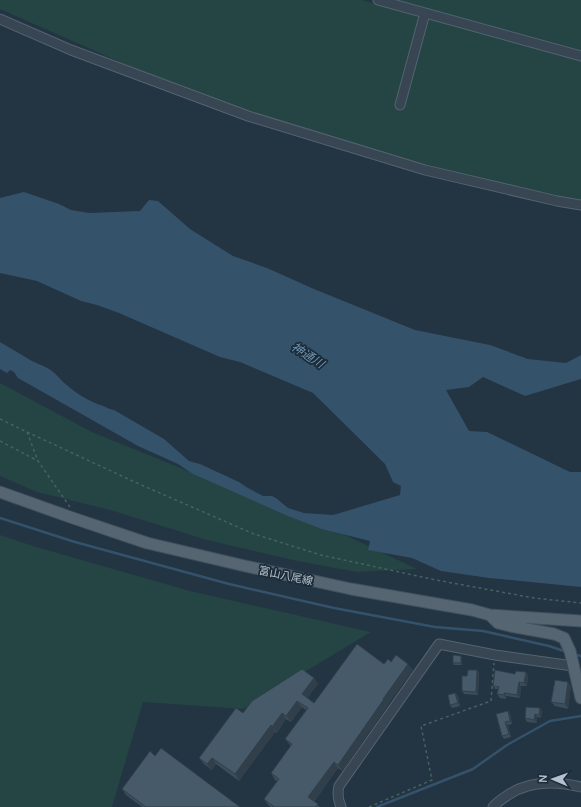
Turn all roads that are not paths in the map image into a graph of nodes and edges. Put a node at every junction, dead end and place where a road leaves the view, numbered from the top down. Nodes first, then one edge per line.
1 (382, 1) edge
2 (426, 13) junction
3 (0, 19) edge
4 (581, 56) edge
5 (400, 105) dead end
6 (581, 206) edge
7 (0, 492) edge
8 (490, 614) junction
9 (581, 621) edge
10 (571, 656) junction
11 (581, 698) edge
12 (581, 787) edge
13 (341, 807) edge
14 (493, 807) edge

1 - 2 street
2 - 4 street
2 - 5 street
3 - 6 street
7 - 8 main road, 富山八尾線
8 - 9 main road, 富山八尾線
8 - 10 main road
10 - 11 main road
10 - 13 street
12 - 14 street

